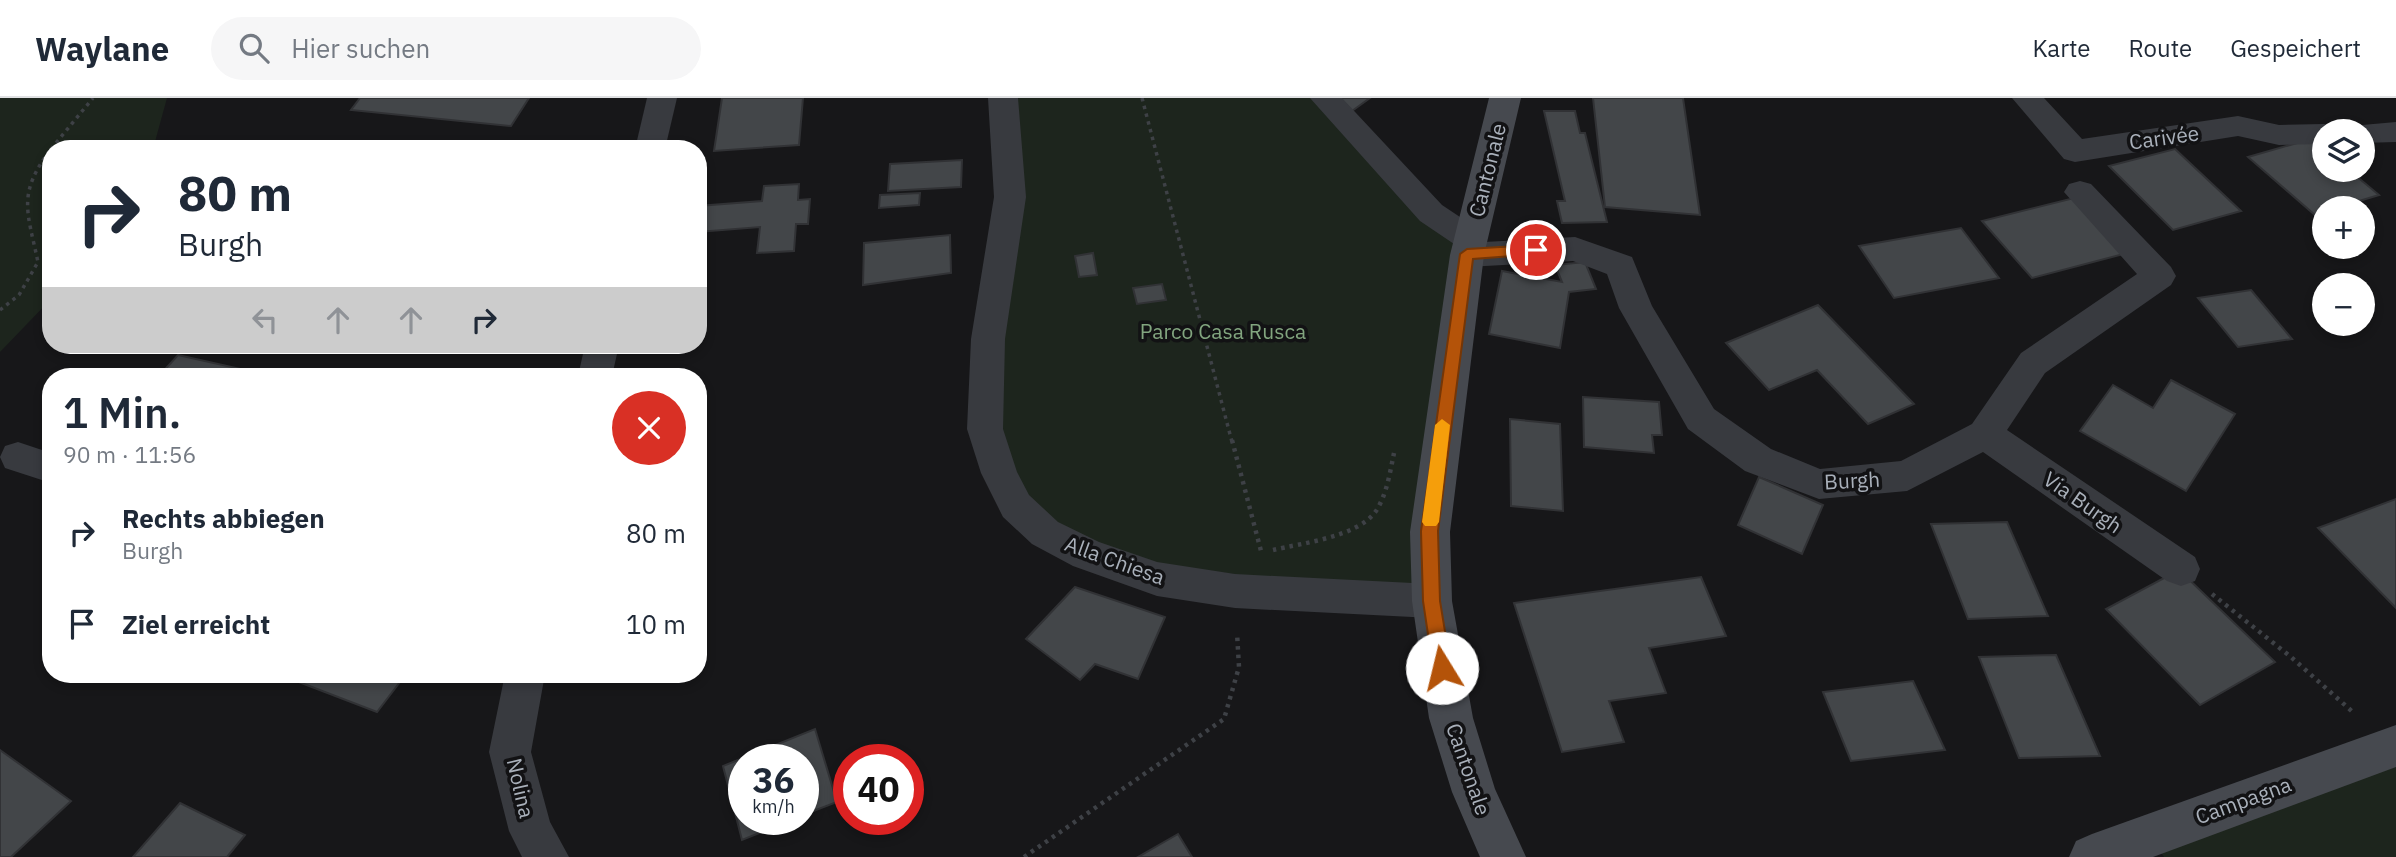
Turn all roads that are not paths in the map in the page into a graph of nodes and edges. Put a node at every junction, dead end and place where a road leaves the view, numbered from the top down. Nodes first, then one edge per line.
1 (662, 98) edge
2 (1003, 98) edge
3 (1325, 98) edge
4 (1505, 98) edge
5 (2027, 98) edge
6 (2396, 132) edge
7 (2375, 133) edge
8 (2312, 134) edge
9 (652, 140) edge
10 (2080, 192) dead end
11 (1468, 247) junction
12 (1985, 434) junction
13 (2181, 569) road end
14 (1432, 601) junction
15 (523, 683) edge
16 (2395, 748) edge
17 (547, 857) edge
18 (1503, 857) edge
19 (2092, 857) edge

1 - 9 street
2 - 14 street, Alla Chiesa
3 - 11 street
4 - 11 street, Cantonale
5 - 8 street, Carivée
6 - 7 street
10 - 12 street, Burgh
11 - 12 street, Burgh
11 - 14 street, Cantonale
12 - 13 street, Via Burgh
14 - 18 street, Cantonale
15 - 17 street, Nolina
16 - 19 street, Campagna

